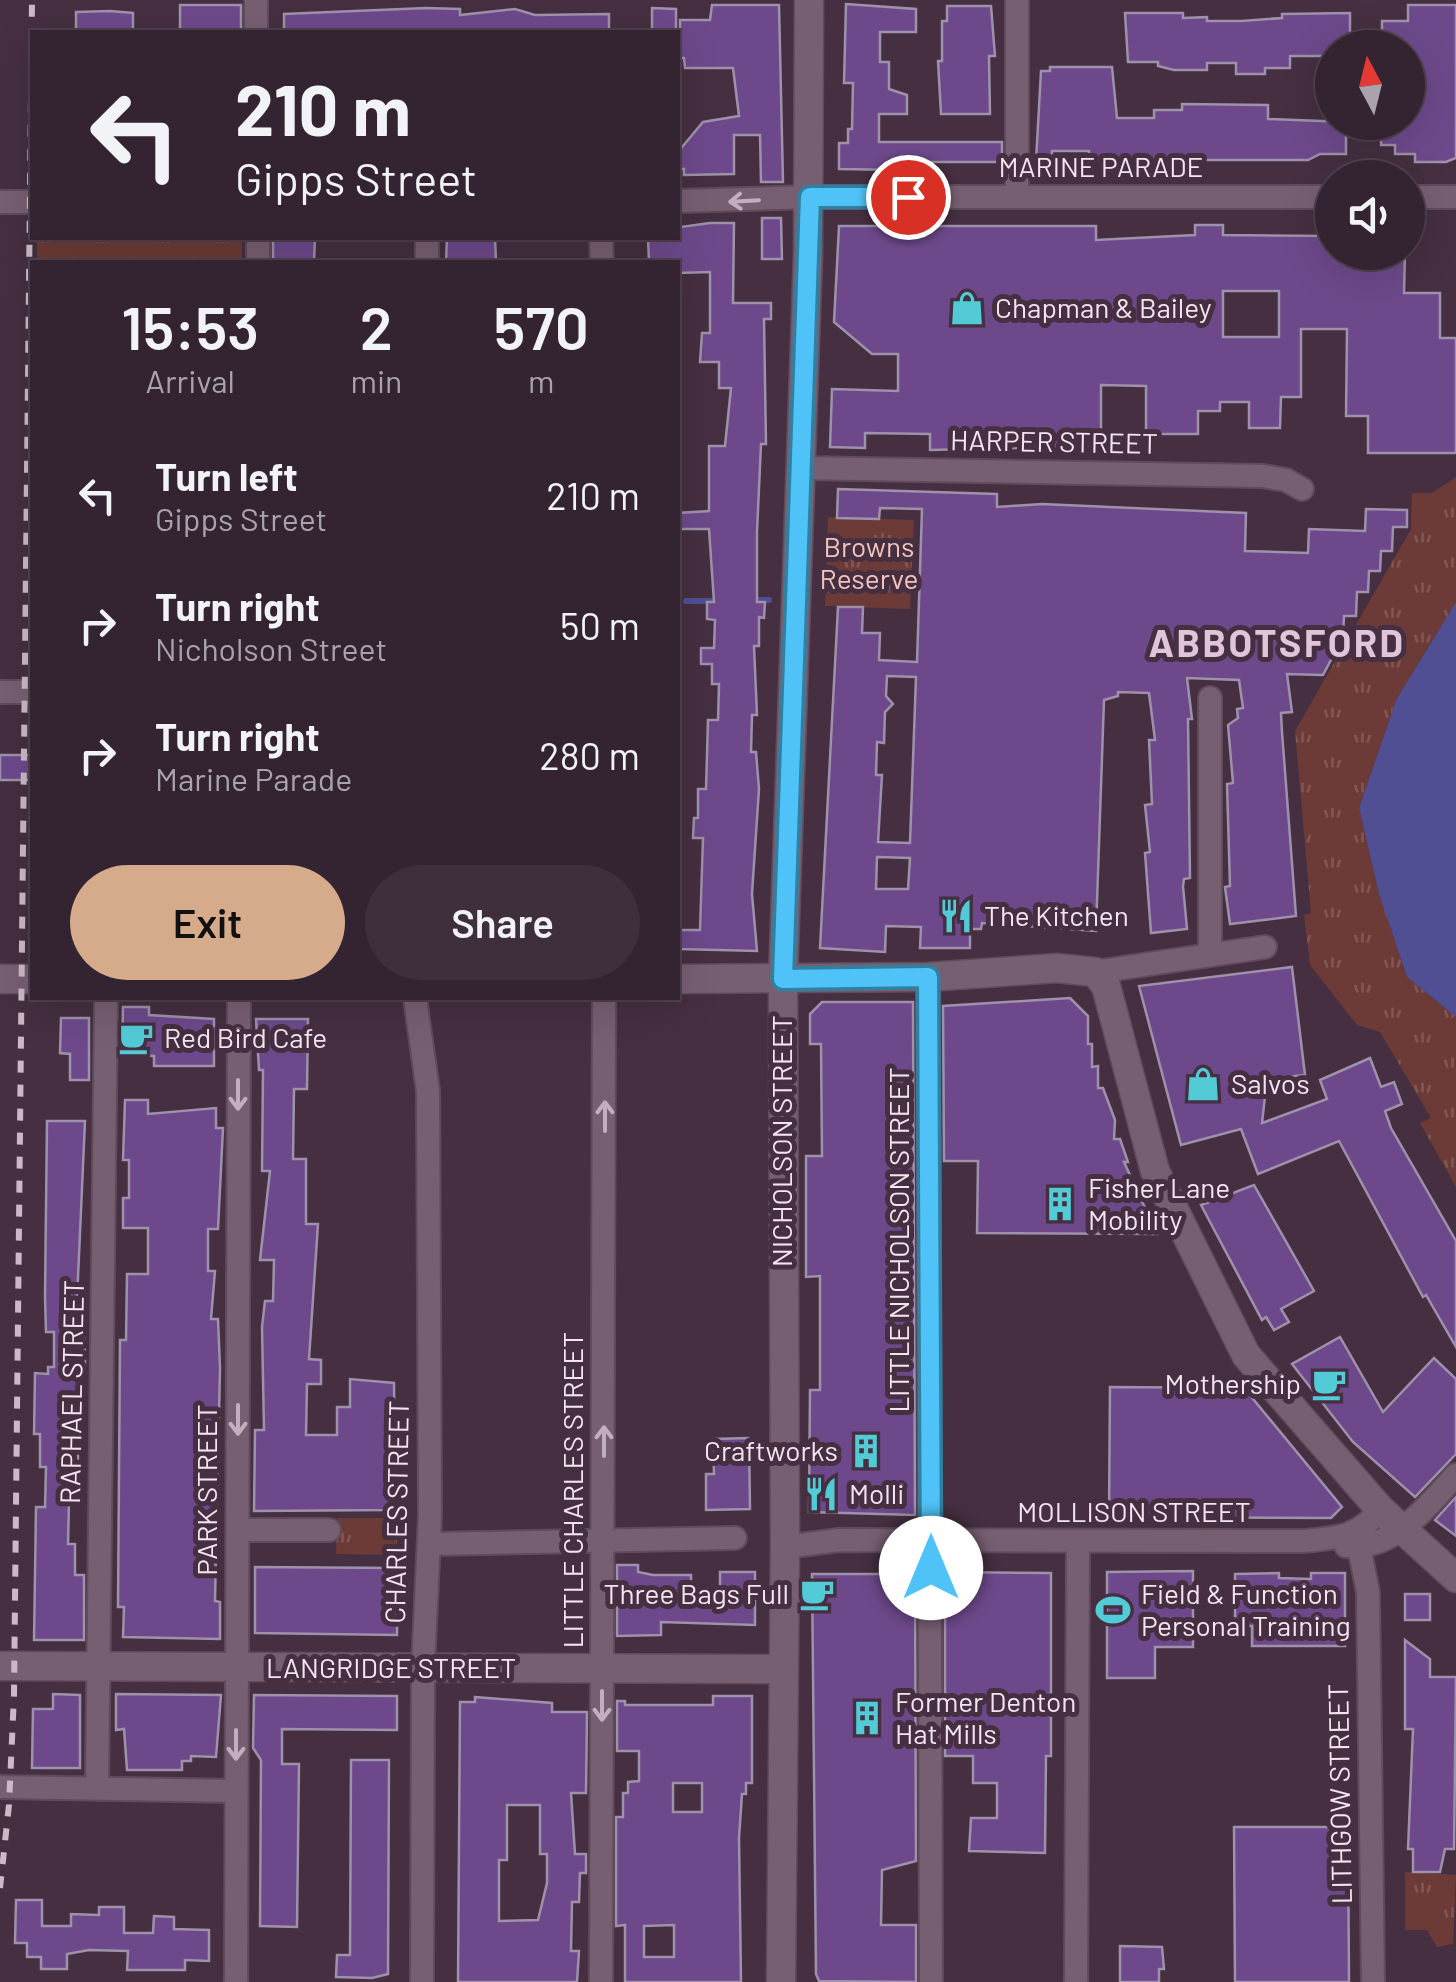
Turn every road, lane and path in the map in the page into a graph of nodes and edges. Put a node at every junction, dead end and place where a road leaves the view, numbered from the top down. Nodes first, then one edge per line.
1 (256, 0) edge
2 (809, 0) edge
3 (1017, 0) edge
4 (256, 30) edge
5 (1456, 196) edge
6 (810, 197) junction
7 (1017, 197) junction
8 (1315, 197) edge
9 (1425, 197) edge
10 (0, 202) edge
11 (30, 202) edge
12 (680, 202) edge
13 (801, 468) junction
14 (1302, 490) dead end
15 (0, 692) edge
16 (30, 692) edge
17 (1210, 698) dead end
18 (1265, 948) dead end
19 (1210, 954) junction
20 (1095, 972) junction
21 (928, 977) junction
22 (30, 979) edge
23 (680, 979) edge
24 (783, 979) junction
25 (0, 980) edge
26 (106, 1000) edge
27 (239, 1000) edge
28 (415, 1000) edge
29 (432, 1000) edge
30 (604, 1000) edge
31 (424, 1044) junction
32 (1456, 1475) edge
33 (1380, 1510) junction
34 (238, 1530) junction
35 (329, 1530) dead end
36 (1401, 1531) junction
37 (604, 1538) junction
38 (734, 1538) dead end
39 (931, 1540) junction
40 (1304, 1541) junction
41 (1078, 1543) junction
42 (430, 1544) junction
43 (785, 1547) junction
44 (1359, 1547) junction
45 (1456, 1578) edge
46 (0, 1666) edge
47 (100, 1666) junction
48 (236, 1667) junction
49 (423, 1667) junction
50 (602, 1668) junction
51 (781, 1669) junction
52 (0, 1787) edge
53 (97, 1787) junction
54 (236, 1791) junction
55 (236, 1982) edge
56 (422, 1982) edge
57 (601, 1982) edge
58 (781, 1982) edge
59 (931, 1982) edge
60 (1076, 1982) edge
61 (1372, 1982) edge

1 - 4 street
2 - 6 street, NICHOLSON STREET
3 - 7 street
5 - 9 street
6 - 7 street, MARINE PARADE
6 -> 12 street, MARINE PARADE
6 - 13 street, NICHOLSON STREET
7 - 8 street, MARINE PARADE
10 - 11 street
13 - 14 street, HARPER STREET
13 - 24 street, NICHOLSON STREET
15 - 16 street
17 - 19 street
18 - 19 street
19 - 20 street
20 - 21 street
20 - 33 street
21 - 24 street
21 - 39 street, LITTLE NICHOLSON STREET
22 - 25 street
23 - 24 street
24 - 43 street, NICHOLSON STREET
26 - 47 street, RAPHAEL STREET
27 -> 34 street, PARK STREET
28 - 31 street, CHARLES STREET
29 - 31 street, CHARLES STREET
37 -> 30 street, LITTLE CHARLES STREET
31 - 42 street, CHARLES STREET
32 - 36 street
33 - 36 street
33 - 40 street, MOLLISON STREET
34 - 35 street
34 - 48 street, PARK STREET
36 - 44 street, MOLLISON STREET
36 - 45 street
37 - 38 street
37 - 42 street
37 - 50 street, LITTLE CHARLES STREET
39 - 41 street, MOLLISON STREET
39 - 43 street, MOLLISON STREET
39 - 59 street, LITTLE NICHOLSON STREET
40 - 41 street, MOLLISON STREET
40 - 44 street, MOLLISON STREET
41 - 60 street
42 - 49 street, CHARLES STREET
43 - 51 street, NICHOLSON STREET
44 - 61 street, LITHGOW STREET
46 - 47 street, LANGRIDGE STREET
47 - 48 street, LANGRIDGE STREET
47 - 53 street, RAPHAEL STREET
48 - 49 street, LANGRIDGE STREET
48 -> 54 street, PARK STREET
49 - 50 street, LANGRIDGE STREET
49 - 56 street, CHARLES STREET
50 - 51 street, LANGRIDGE STREET
50 -> 57 street, LITTLE CHARLES STREET
51 - 58 street, NICHOLSON STREET
52 - 53 street
53 - 54 street
54 - 55 street, PARK STREET

